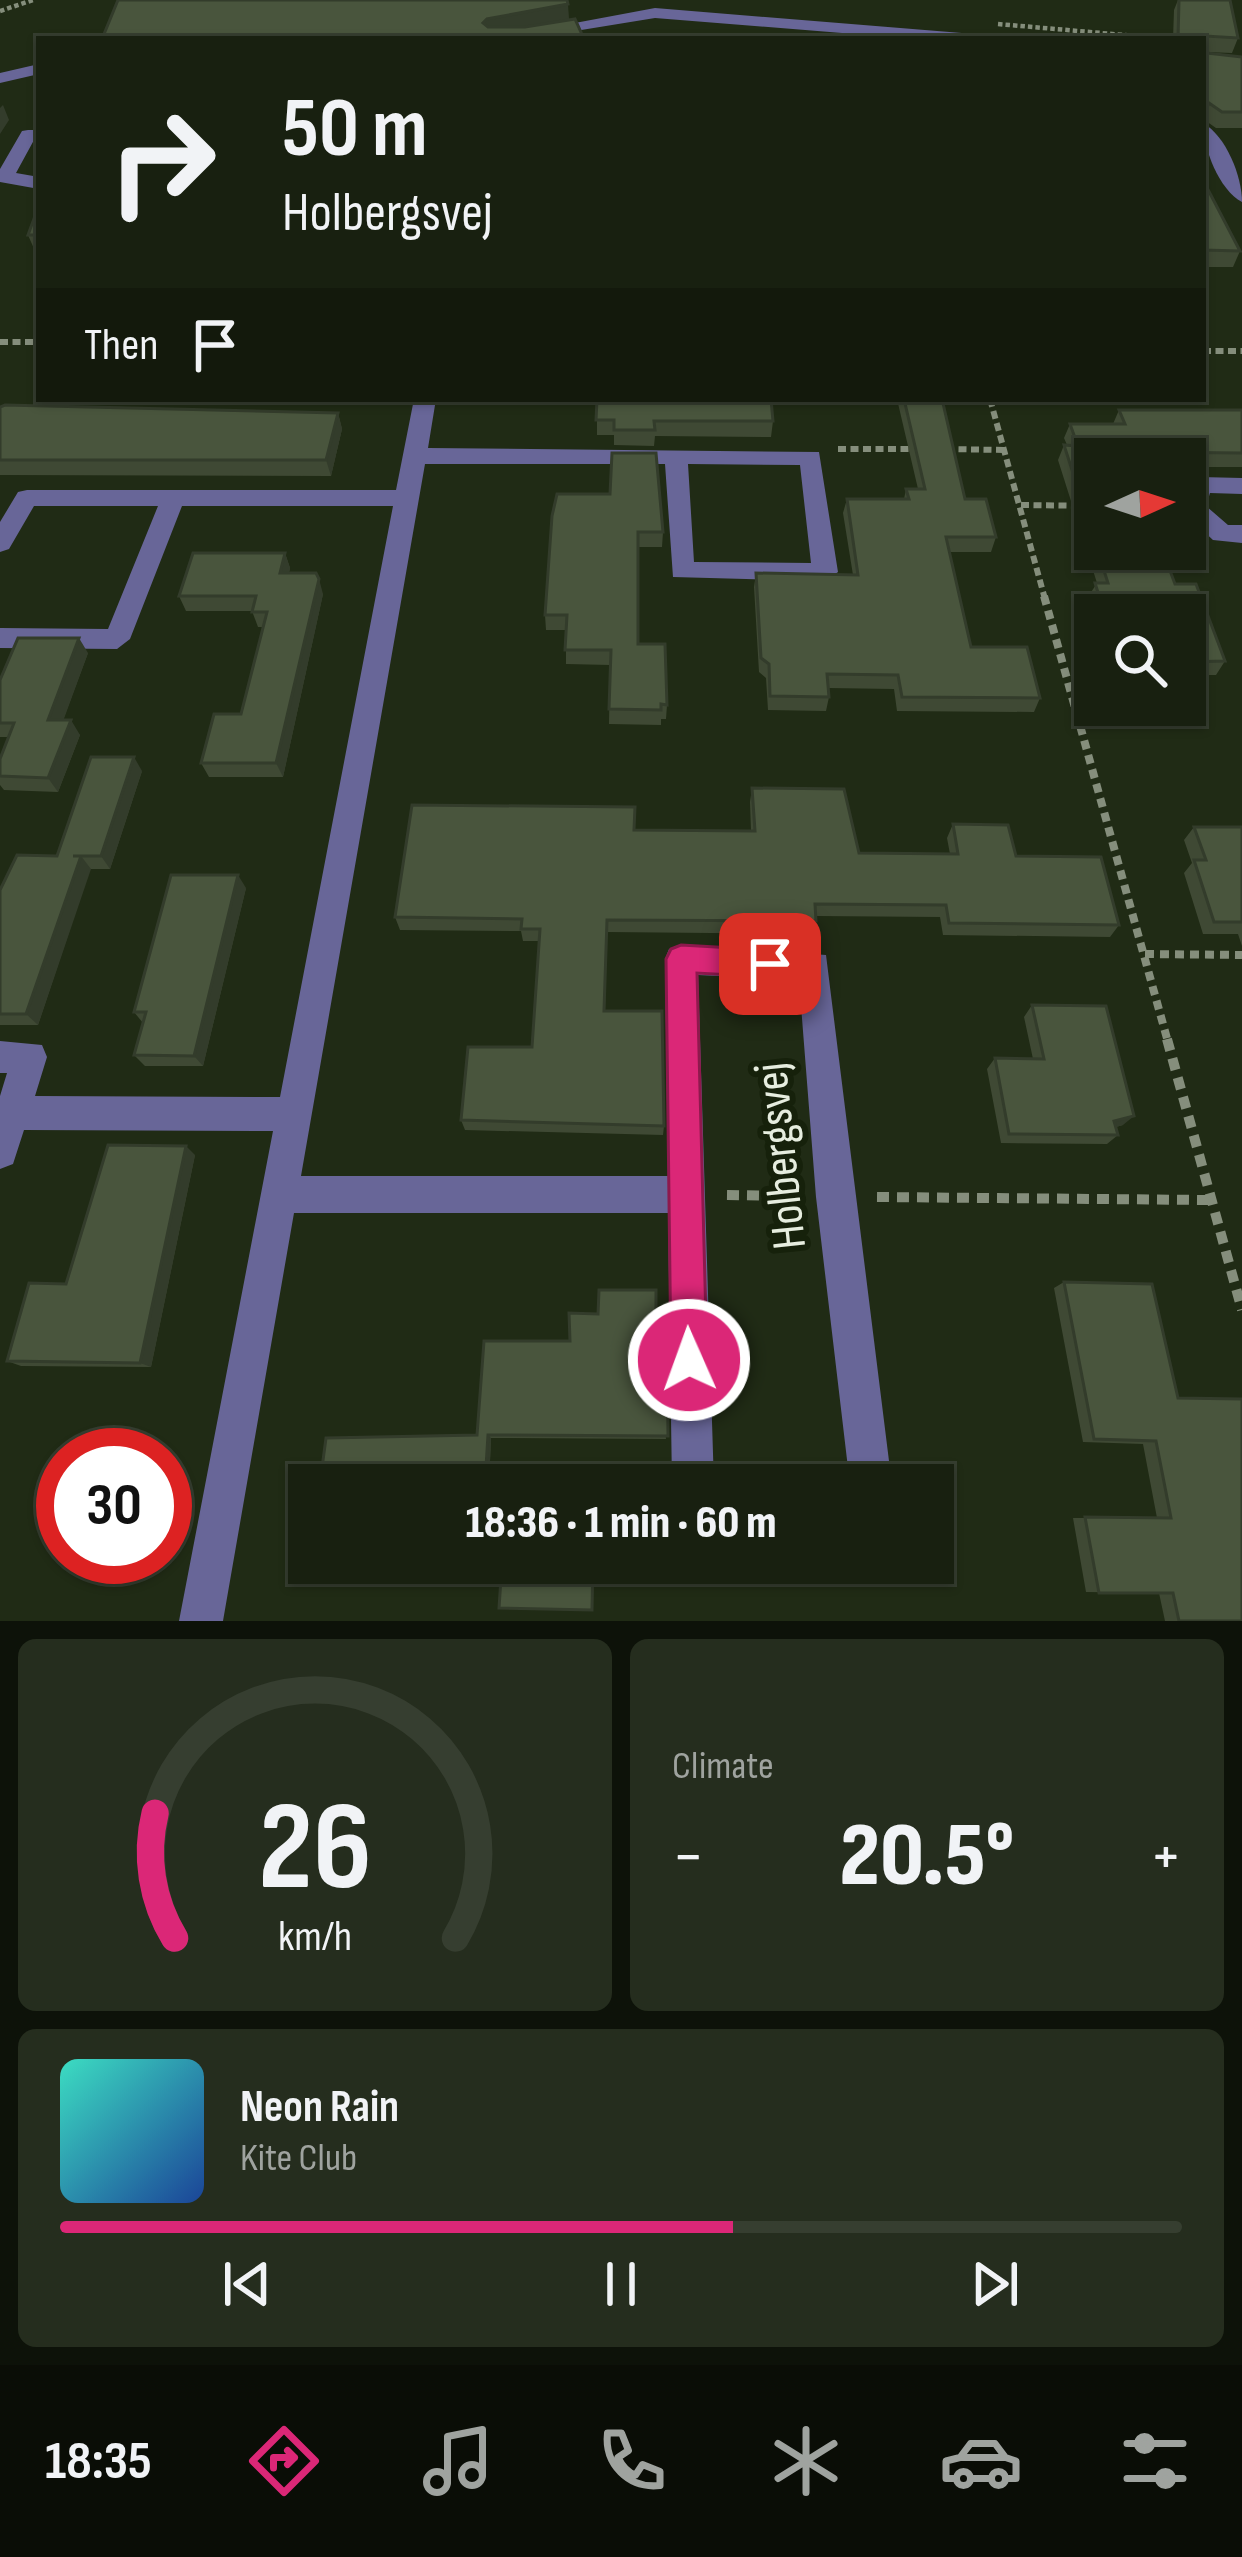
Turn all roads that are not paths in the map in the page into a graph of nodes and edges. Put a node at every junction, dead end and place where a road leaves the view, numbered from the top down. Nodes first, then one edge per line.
1 (514, 36) edge
2 (910, 36) edge
3 (36, 70) edge
4 (0, 78) edge
5 (1206, 133) edge
6 (36, 135) edge
7 (2, 176) edge
8 (36, 182) edge
9 (1242, 196) edge
10 (424, 402) edge
11 (676, 455) junction
12 (415, 456) junction
13 (1242, 486) edge
14 (173, 498) junction
15 (405, 498) junction
16 (1242, 534) edge
17 (0, 543) edge
18 (0, 638) edge
19 (0, 1057) edge
20 (12, 1113) junction
21 (291, 1114) junction
22 (0, 1151) edge
23 (683, 1194) junction
24 (280, 1195) junction
25 (692, 1464) edge
26 (868, 1464) edge
27 (201, 1621) edge

1 - 2 street
3 - 4 street
5 - 9 street
6 - 7 street
7 - 8 street
10 - 12 street
11 - 11 street
11 - 12 street
12 - 15 street
13 - 16 street
14 - 15 street
14 - 17 street
14 - 18 street
15 - 21 street
19 - 20 street
20 - 21 street
20 - 22 street
21 - 24 street
23 - 24 street
23 - 25 street, Holbergsvej
23 - 26 street, Holbergsvej
24 - 27 street

